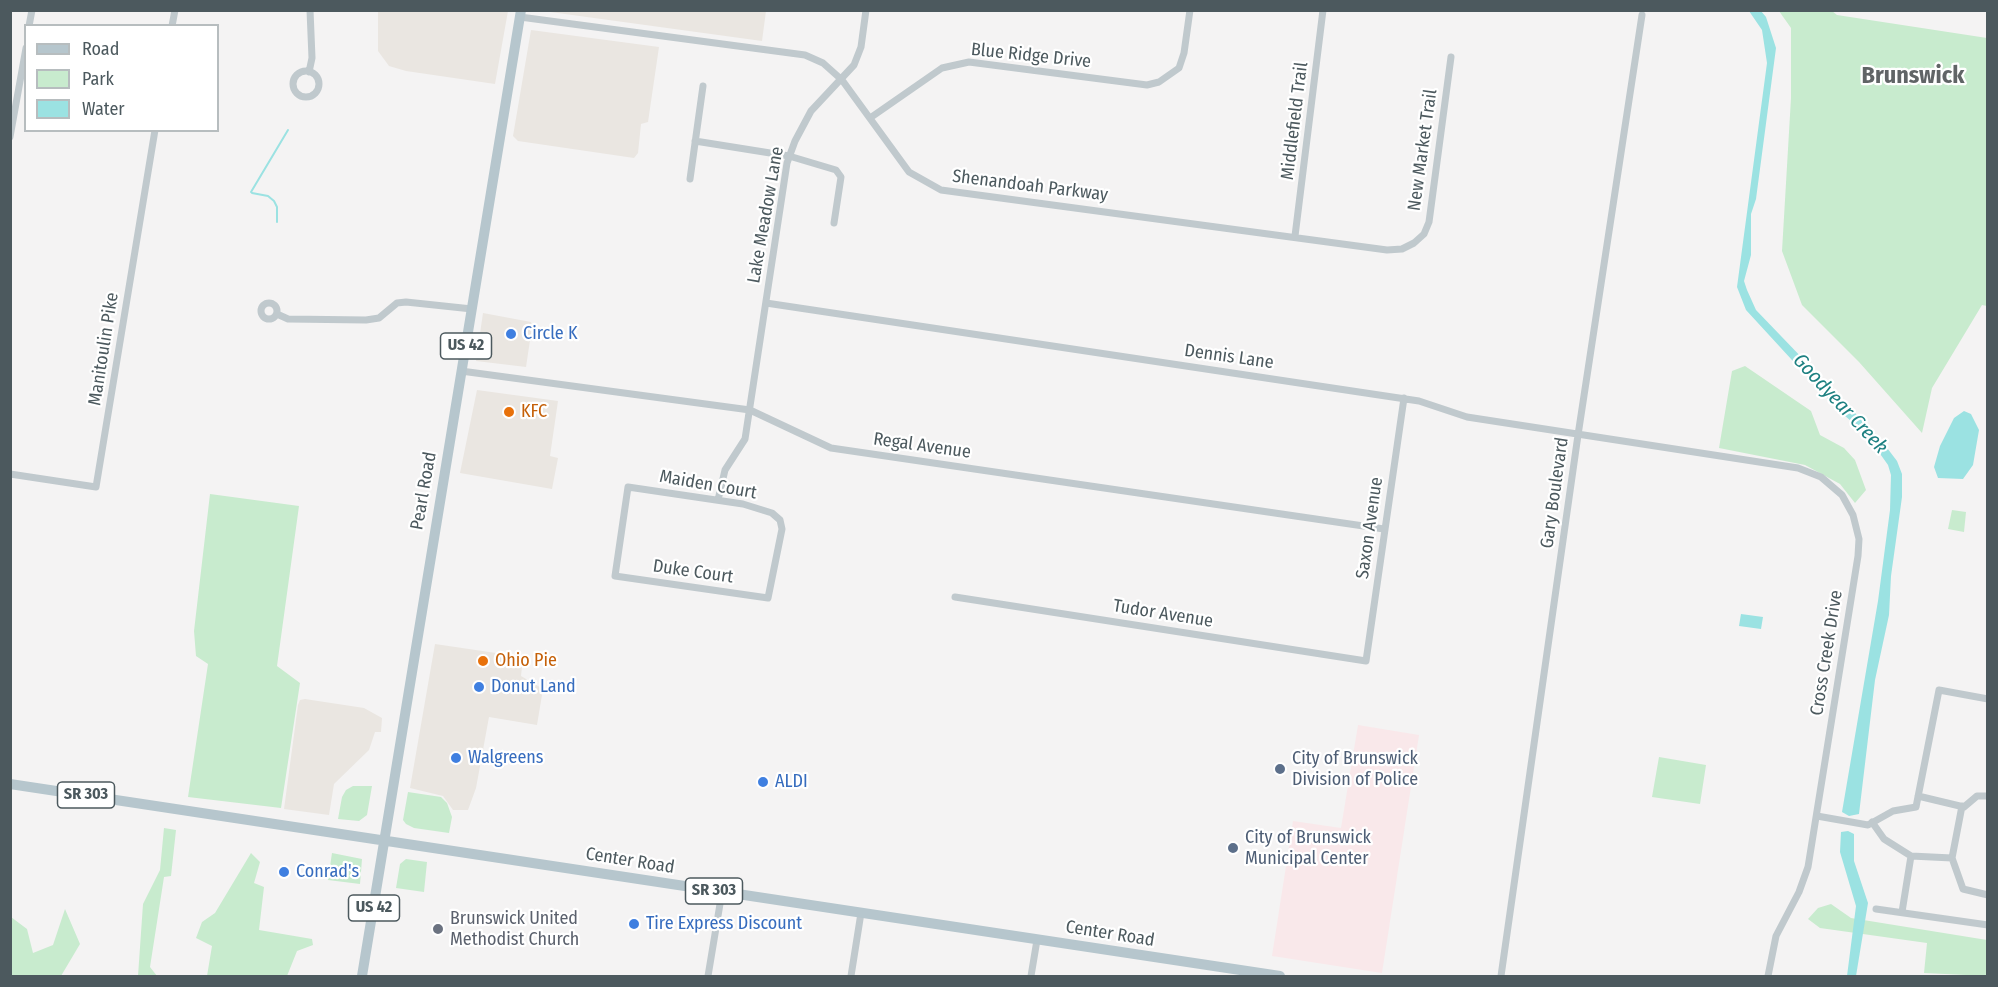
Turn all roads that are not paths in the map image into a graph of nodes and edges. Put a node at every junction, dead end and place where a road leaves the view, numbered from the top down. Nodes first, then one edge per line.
1 (310, 10) edge
2 (866, 10) edge
3 (1190, 10) edge
4 (1323, 10) edge
5 (521, 14) edge
6 (1642, 15) dead end
7 (1451, 57) dead end
8 (24, 59) edge
9 (309, 72) dead end
10 (842, 80) junction
11 (703, 86) dead end
12 (870, 118) junction
13 (155, 132) edge
14 (10, 137) edge
15 (695, 141) junction
16 (789, 156) junction
17 (690, 178) dead end
18 (834, 223) dead end
19 (1295, 236) junction
20 (1414, 243) joint
21 (766, 303) junction
22 (472, 309) junction
23 (277, 314) dead end
24 (461, 371) junction
25 (1404, 398) junction
26 (750, 410) junction
27 (1578, 435) junction
28 (1685, 451) joint
29 (10, 474) edge
30 (718, 500) junction
31 (1384, 529) junction
32 (615, 576) joint
33 (955, 597) dead end
34 (768, 598) joint
35 (1366, 661) joint
36 (1988, 699) edge
37 (10, 784) edge
38 (1918, 796) junction
39 (1988, 796) edge
40 (1962, 806) junction
41 (1817, 816) junction
42 (1872, 822) junction
43 (384, 840) junction
44 (1911, 856) junction
45 (1952, 858) junction
46 (722, 892) junction
47 (1988, 895) edge
48 (1876, 909) dead end
49 (1902, 912) junction
50 (861, 913) junction
51 (1988, 925) edge
52 (1037, 940) junction
53 (362, 976) edge
54 (708, 976) edge
55 (851, 976) edge
56 (1031, 976) edge
57 (1280, 976) edge
58 (1501, 976) edge
59 (1768, 976) edge

1 - 9 street
2 - 10 street, Lake Meadow Lane
3 - 12 street, Blue Ridge Drive
4 - 19 street, Middlefield Trail
5 - 10 street, Shenandoah Parkway
5 - 22 main road, Pearl Road / US 42
6 - 27 street, Gary Boulevard
7 - 20 street, New Market Trail
8 - 14 street
10 - 12 street, Shenandoah Parkway
10 - 16 street, Lake Meadow Lane
11 - 15 street
12 - 19 street, Shenandoah Parkway
13 - 29 street, Manitoulin Pike
15 - 16 street
15 - 17 street
16 - 18 street
16 - 21 street, Lake Meadow Lane
19 - 20 street, Shenandoah Parkway
21 - 25 street, Dennis Lane
21 - 26 street, Lake Meadow Lane
22 - 23 street
22 - 24 main road, Pearl Road / US 42
24 - 26 street, Regal Avenue
24 - 43 main road, Pearl Road / US 42
25 - 27 street, Dennis Lane
25 - 31 street, Saxon Avenue
26 - 30 street, Lake Meadow Lane
26 - 31 street, Regal Avenue
27 - 28 street, Dennis Lane
27 - 58 street, Gary Boulevard
28 - 41 street, Cross Creek Drive
30 - 32 street, Maiden Court
30 - 34 street, Maiden Court
31 - 35 street, Saxon Avenue
32 - 34 street, Duke Court
33 - 35 street, Tudor Avenue
36 - 38 street
37 - 43 main road, Center Road / SR 303
38 - 40 street
38 - 42 street
39 - 40 street
40 - 45 street
41 - 42 street
41 - 59 street, Cross Creek Drive
42 - 44 street
43 - 46 main road, Center Road / SR 303
43 - 53 main road, Pearl Road / US 42
44 - 45 street
44 - 49 street
45 - 47 street
46 - 50 main road, Center Road / SR 303
46 - 54 street
48 - 49 street
49 - 51 street
50 - 52 main road, Center Road / SR 303
50 - 55 street
52 - 56 street
52 - 57 main road, Center Road / SR 303

